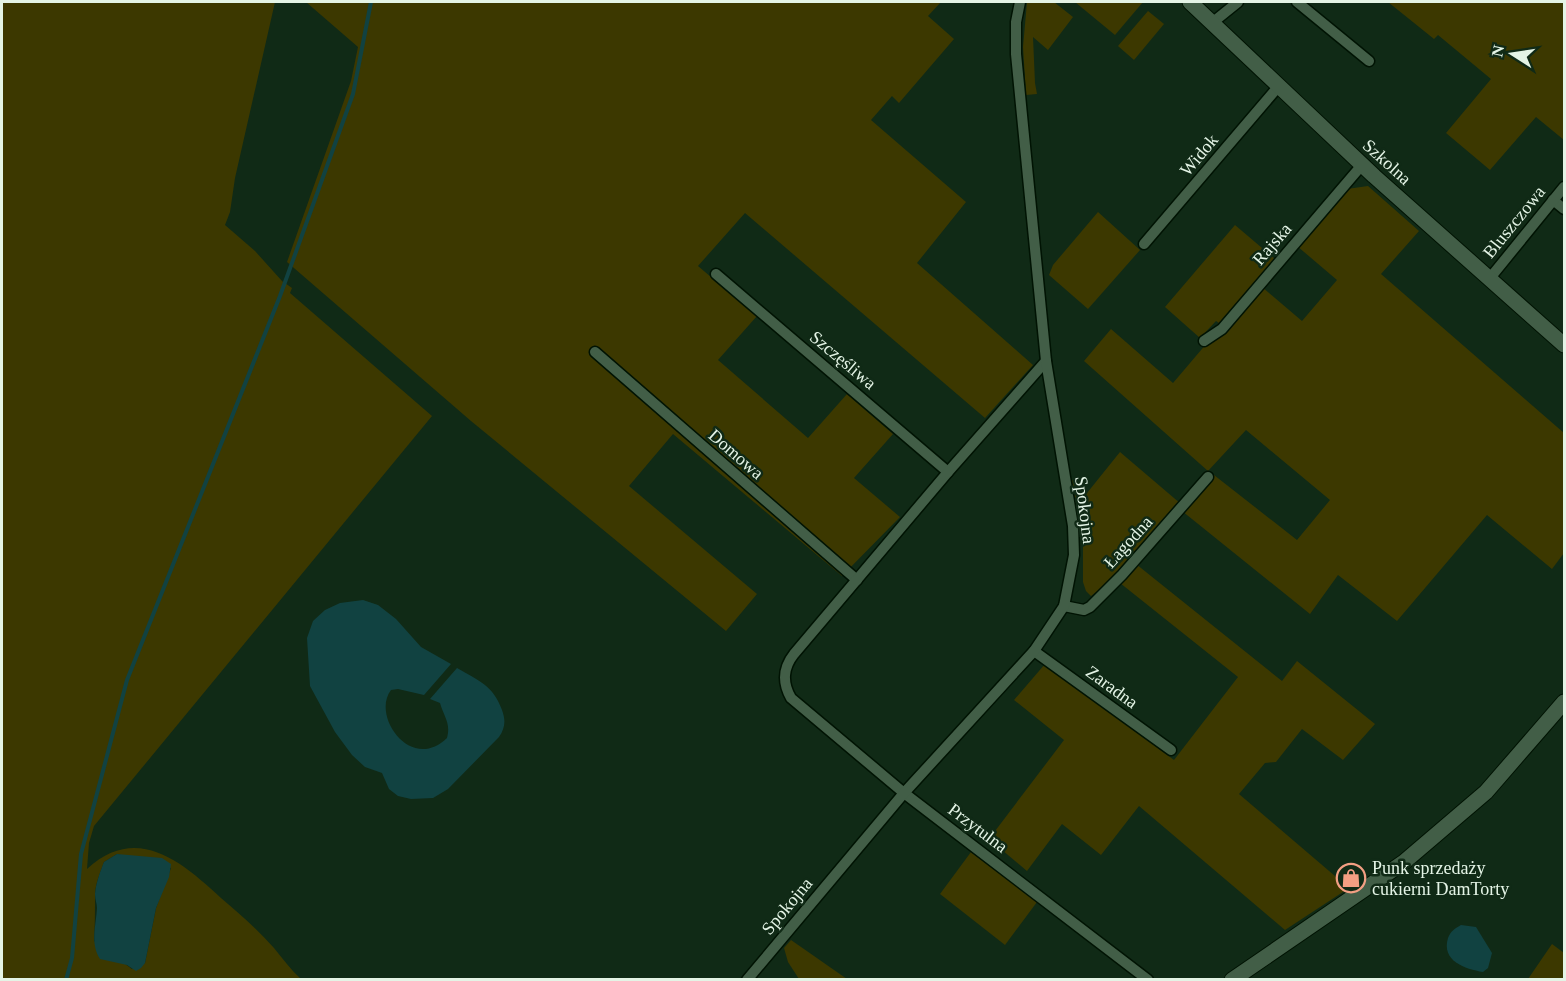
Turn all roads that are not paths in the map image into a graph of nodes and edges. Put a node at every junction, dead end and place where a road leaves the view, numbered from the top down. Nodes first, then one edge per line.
1 (1020, 2) edge
2 (1190, 2) edge
3 (1238, 2) edge
4 (1297, 2) edge
5 (1212, 23) junction
6 (1370, 61) dead end
7 (1278, 87) junction
8 (1362, 165) junction
9 (1564, 187) edge
10 (1553, 200) junction
11 (1564, 209) edge
12 (1144, 244) dead end
13 (716, 274) dead end
14 (1490, 278) junction
15 (1204, 341) dead end
16 (1564, 345) edge
17 (594, 352) dead end
18 (1046, 361) junction
19 (948, 472) junction
20 (1208, 477) dead end
21 (856, 580) junction
22 (1064, 606) junction
23 (1034, 651) junction
24 (1564, 702) edge
25 (1171, 750) dead end
26 (904, 793) junction
27 (747, 980) edge
28 (1148, 980) edge
29 (1232, 980) edge

1 - 18 street, Spokojna
2 - 5 street, Szkolna
3 - 5 street
4 - 6 street
5 - 7 street, Szkolna
7 - 8 street, Szkolna
7 - 12 street, Widok
8 - 14 street, Szkolna
8 - 15 street, Rajska
9 - 10 street, Bluszczowa
10 - 11 street
10 - 14 street, Bluszczowa
13 - 19 street, Szczęśliwa
14 - 16 street, Szkolna
17 - 21 street, Domowa
18 - 19 street
18 - 22 street, Spokojna
19 - 21 street
20 - 22 street, Łagodna
21 - 26 street, Przytulna
22 - 23 street, Spokojna
23 - 25 street, Zaradna
23 - 26 street, Spokojna
24 - 29 street
26 - 27 street, Spokojna
26 - 28 street, Przytulna

